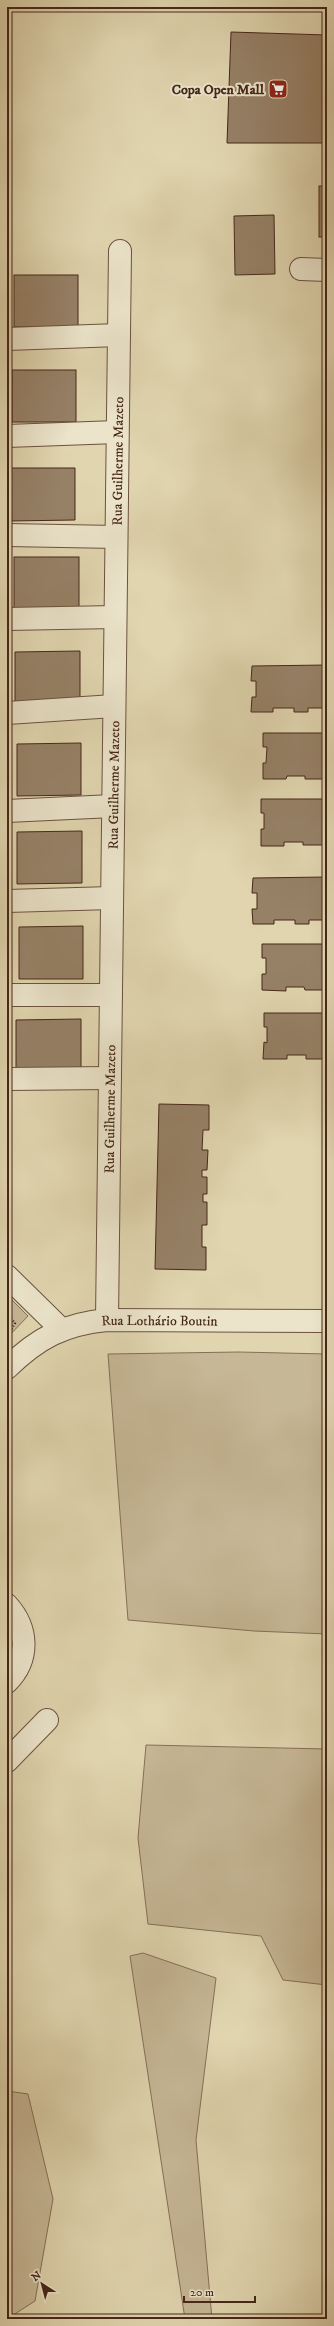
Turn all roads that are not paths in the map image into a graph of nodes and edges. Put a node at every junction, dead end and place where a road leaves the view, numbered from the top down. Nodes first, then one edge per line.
1 (120, 251) dead end
2 (301, 269) dead end
3 (327, 270) edge
4 (119, 335) junction
5 (7, 340) edge
6 (118, 432) junction
7 (7, 436) edge
8 (7, 535) edge
9 (116, 537) junction
10 (115, 617) junction
11 (7, 619) edge
12 (114, 706) junction
13 (7, 713) edge
14 (113, 806) junction
15 (7, 811) edge
16 (112, 898) junction
17 (7, 900) edge
18 (7, 995) edge
19 (111, 995) junction
20 (110, 1078) junction
21 (7, 1079) edge
22 (7, 1276) edge
23 (107, 1320) junction
24 (327, 1321) edge
25 (61, 1329) junction
26 (7, 1368) edge
27 (7, 1605) edge
28 (7, 1682) edge
29 (47, 1720) dead end
30 (7, 1761) edge

1 - 4 street, Rua Guilherme Mazeto
2 - 3 street
4 - 5 street
4 - 6 street, Rua Guilherme Mazeto
6 - 7 street
6 - 9 street, Rua Guilherme Mazeto
8 - 9 street
9 - 10 street, Rua Guilherme Mazeto
10 - 11 street
10 - 12 street, Rua Guilherme Mazeto
12 - 13 street
12 - 14 street, Rua Guilherme Mazeto
14 - 15 street
14 - 16 street, Rua Guilherme Mazeto
16 - 17 street
16 - 19 street, Rua Guilherme Mazeto
18 - 19 street
19 - 20 street, Rua Guilherme Mazeto
20 - 21 street
20 - 23 street, Rua Guilherme Mazeto
22 - 25 street
23 - 24 street, Rua Lothário Boutin
23 - 25 street, Rua Lothário Boutin
25 - 26 street, Rua Lothário Boutin
27 - 28 street
29 - 30 street

